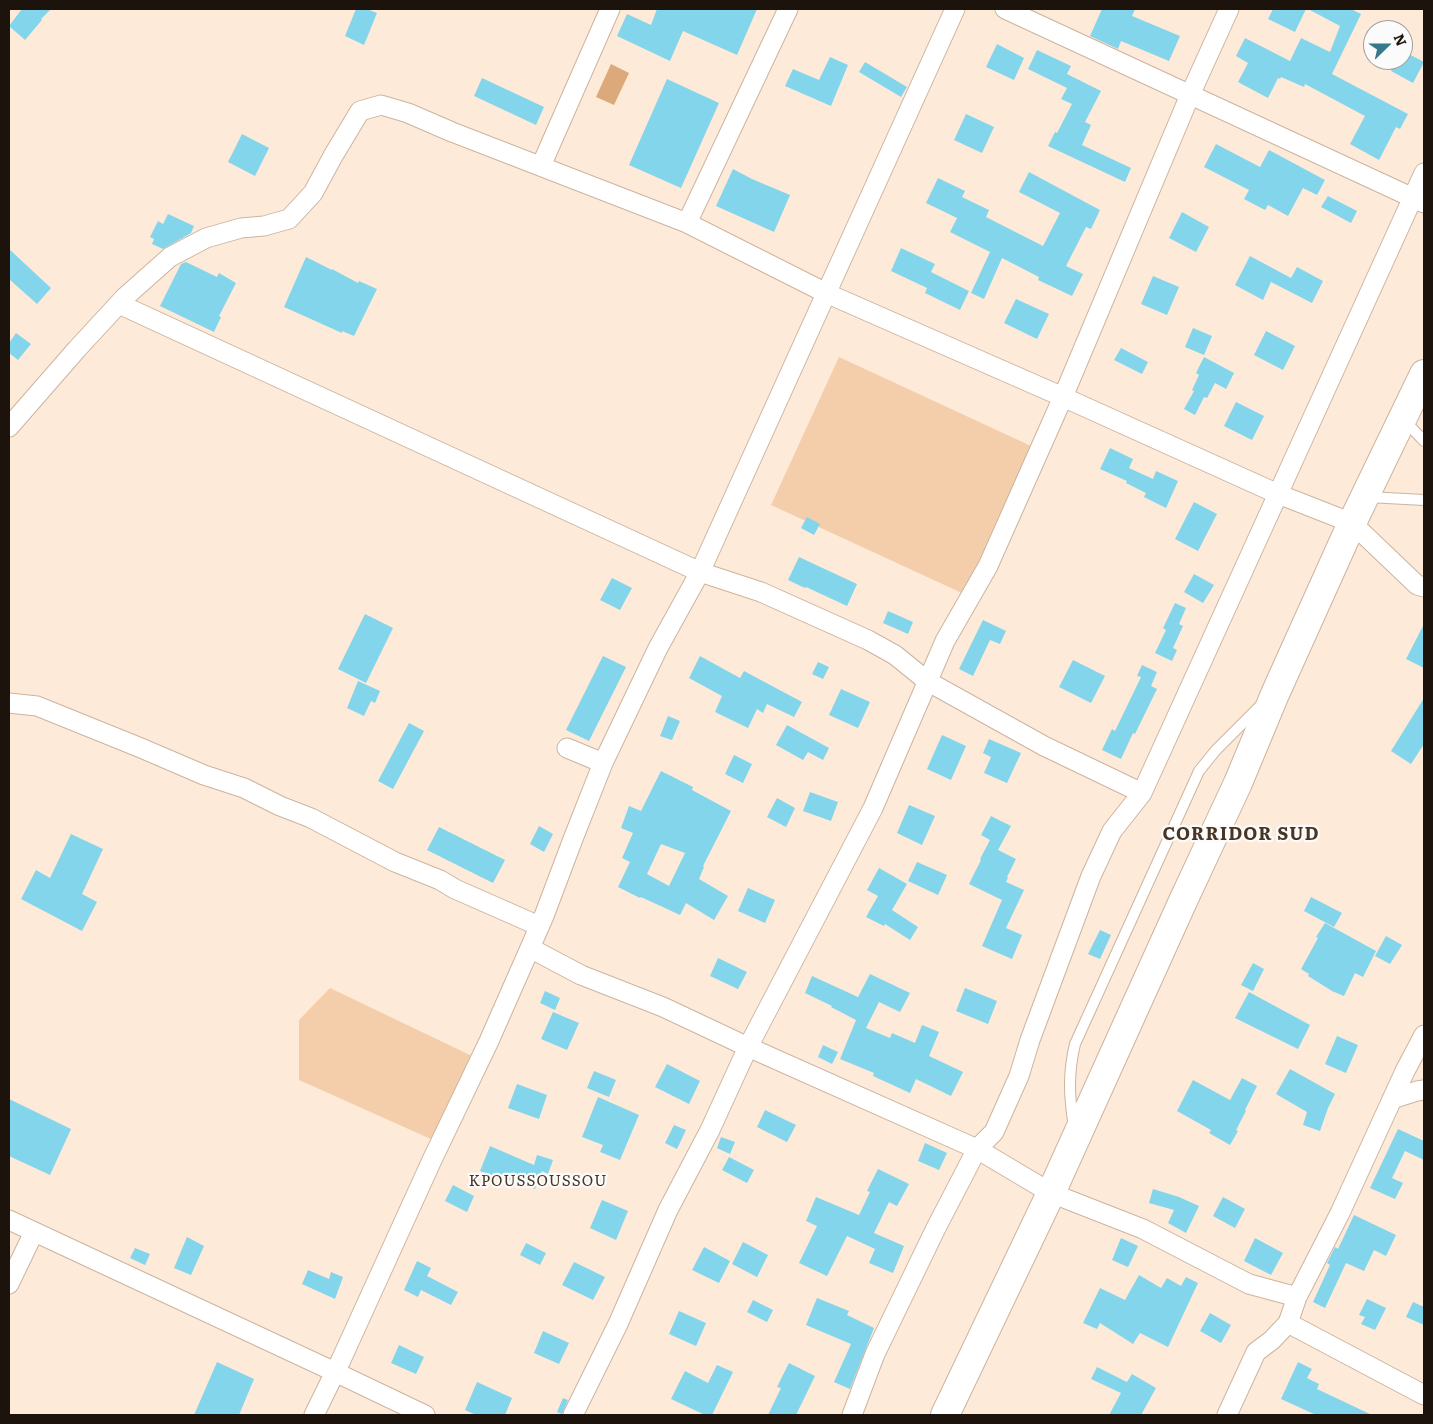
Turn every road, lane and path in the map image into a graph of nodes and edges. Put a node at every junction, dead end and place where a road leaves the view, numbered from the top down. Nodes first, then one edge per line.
1 (610, 9) edge
2 (788, 9) edge
3 (955, 9) edge
4 (1005, 9) edge
5 (1230, 9) edge
6 (1190, 95) junction
7 (541, 166) junction
8 (1424, 173) edge
9 (1419, 201) edge
10 (687, 223) junction
11 (826, 294) junction
12 (119, 304) junction
13 (1424, 374) edge
14 (1063, 397) junction
15 (1402, 418) junction
16 (9, 427) edge
17 (1424, 441) edge
18 (1278, 494) junction
19 (1364, 497) junction
20 (1424, 500) edge
21 (1352, 524) junction
22 (700, 572) junction
23 (1424, 588) edge
24 (927, 681) junction
25 (1277, 689) junction
26 (9, 703) edge
27 (567, 748) dead end
28 (604, 763) junction
29 (1142, 793) junction
30 (539, 926) junction
31 (530, 948) junction
32 (1424, 1035) edge
33 (748, 1047) junction
34 (1424, 1090) edge
35 (1392, 1099) junction
36 (1075, 1138) junction
37 (977, 1149) junction
38 (1051, 1192) junction
39 (9, 1220) edge
40 (34, 1232) junction
41 (9, 1284) edge
42 (1297, 1297) junction
43 (1288, 1323) junction
44 (335, 1372) junction
45 (1424, 1395) edge
46 (314, 1415) edge
47 (425, 1415) edge
48 (573, 1415) edge
49 (852, 1415) edge
50 (944, 1415) edge
51 (1227, 1415) edge

1 - 7 street
2 - 10 street
3 - 11 street
4 - 6 street
5 - 6 street
6 - 9 street
6 - 14 street
7 - 10 street
7 - 12 street
8 - 9 street
9 - 18 street
10 - 11 street
11 - 14 street
11 - 22 street
12 - 16 street
12 - 22 street
13 - 15 highway
14 - 18 street
14 - 24 street
15 - 17 lane
15 - 19 highway
18 - 21 street
18 - 29 street
19 - 20 lane
19 - 21 highway
21 - 23 street
21 - 25 highway
22 - 24 street
22 - 28 street
24 - 29 street
24 - 33 street
25 - 36 highway
25 - 36 lane
26 - 30 street
27 - 28 street
28 - 30 street
29 - 37 street
30 - 31 street
31 - 33 street
31 - 44 street
32 - 35 street
33 - 37 street
33 - 48 street
34 - 35 street
35 - 42 street
36 - 38 highway
37 - 38 street
37 - 49 street
38 - 42 street
38 - 50 highway
39 - 40 street
40 - 41 street
40 - 44 street
42 - 43 street
43 - 45 street
43 - 51 street
44 - 46 street
44 - 47 street

